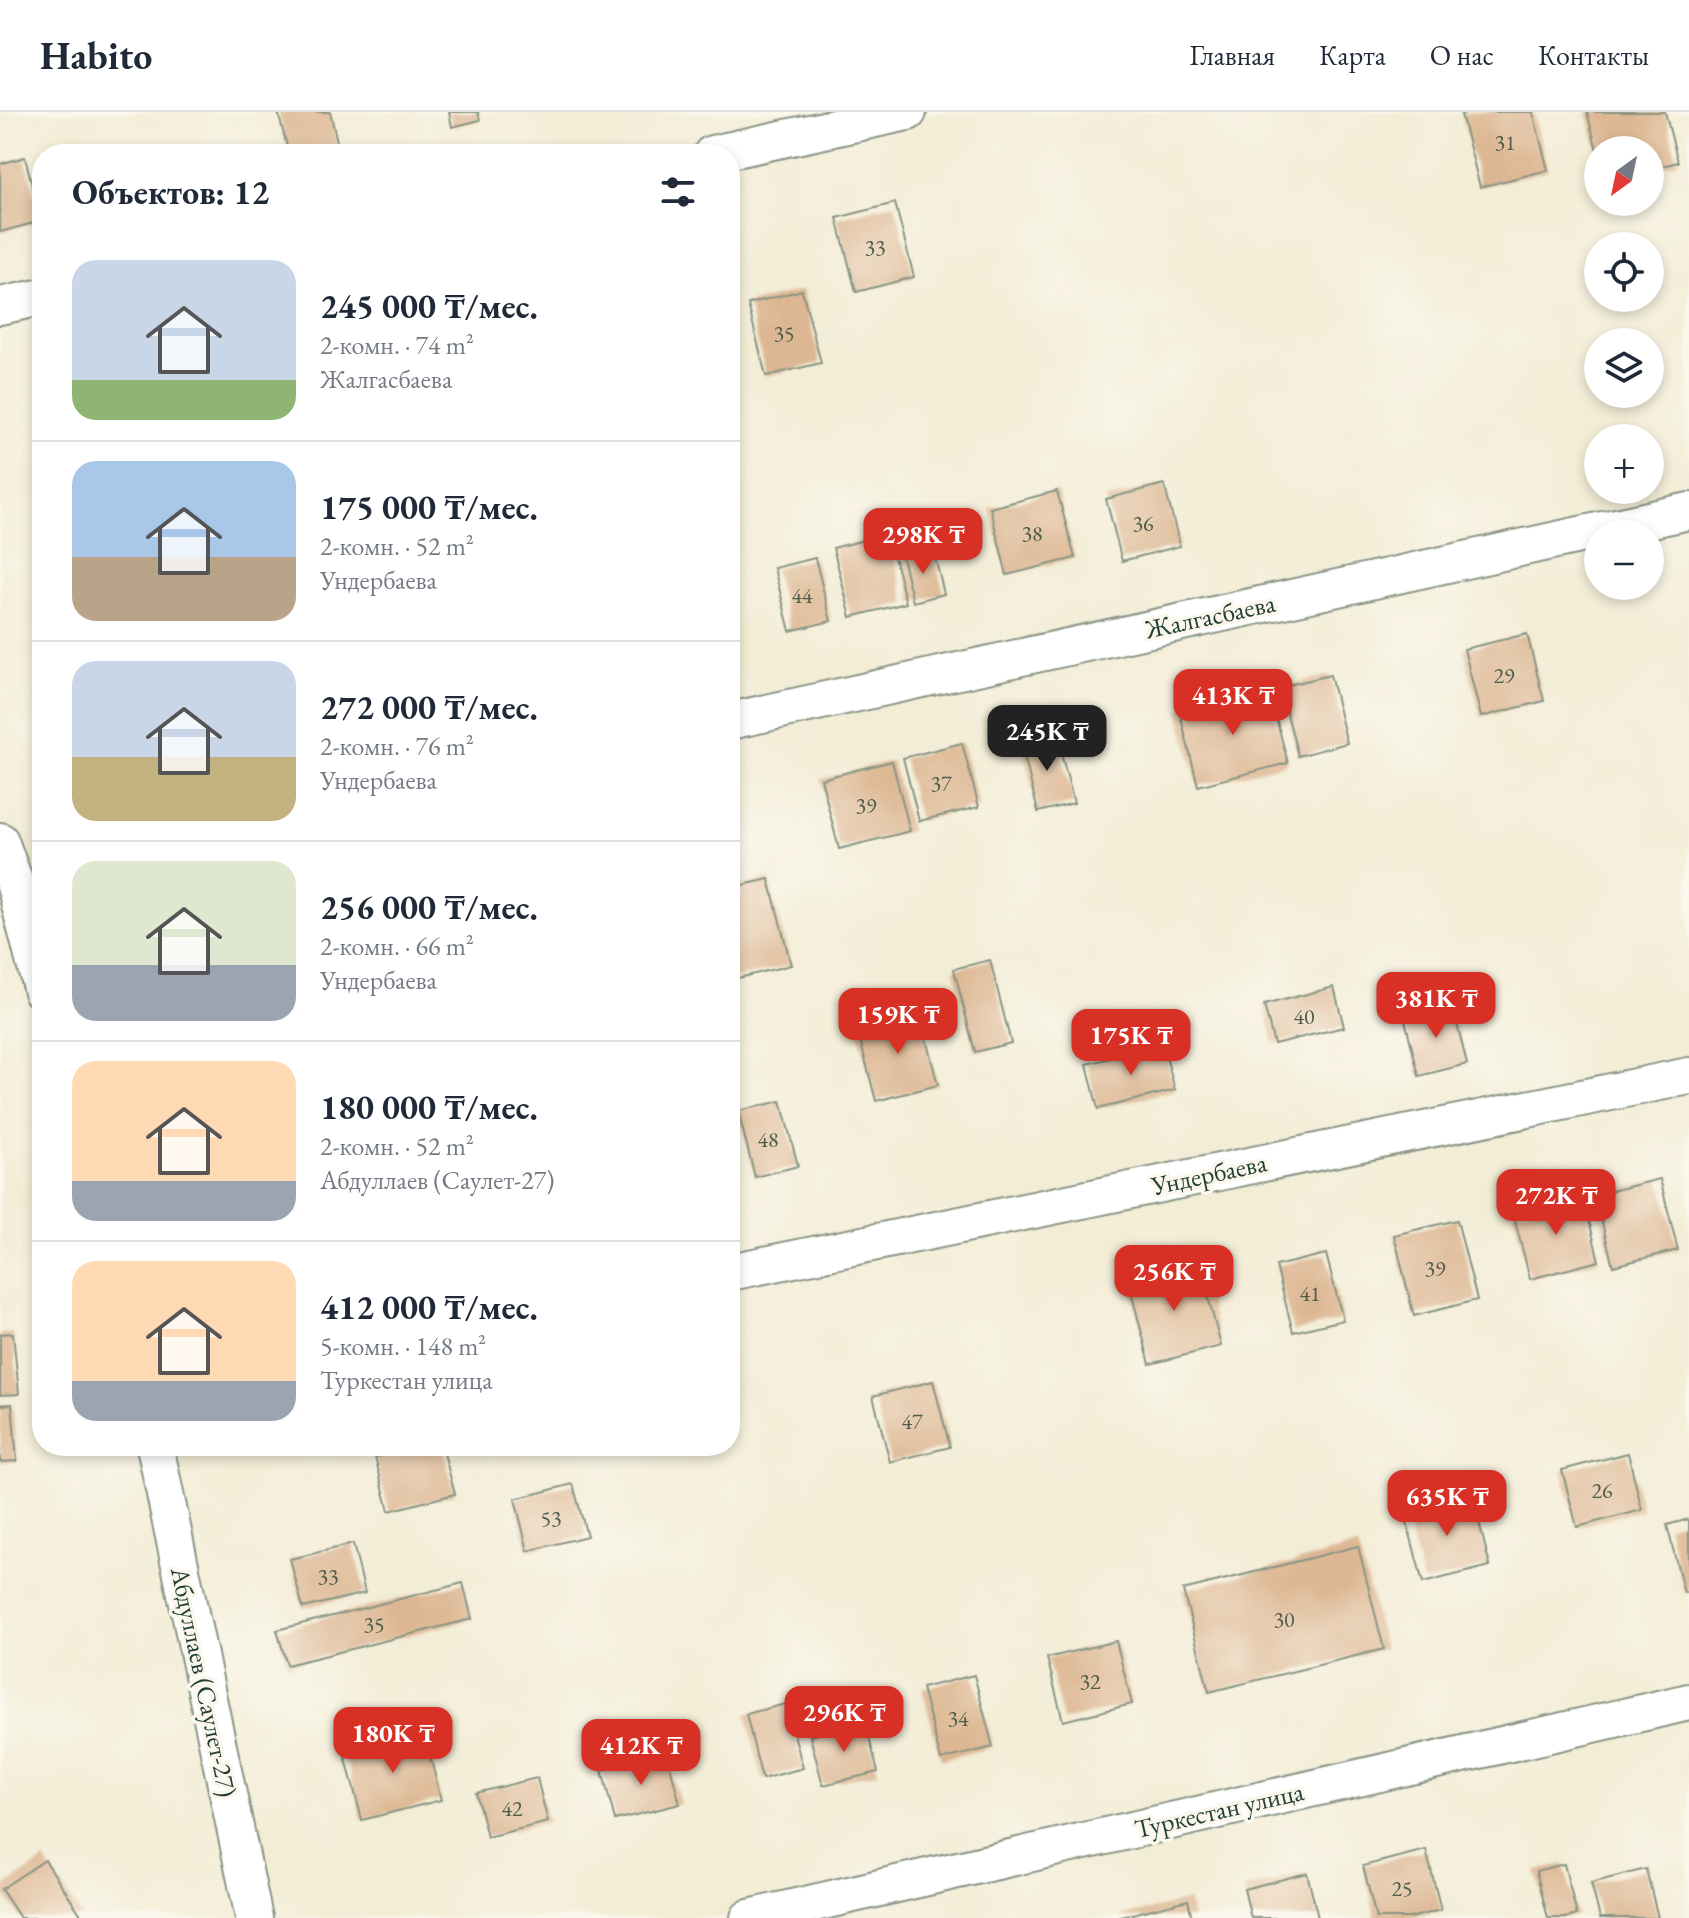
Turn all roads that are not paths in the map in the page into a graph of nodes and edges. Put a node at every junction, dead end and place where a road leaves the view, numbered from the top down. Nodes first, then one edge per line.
1 (908, 112) edge
2 (740, 148) edge
3 (32, 299) edge
4 (0, 306) edge
5 (1689, 511) edge
6 (740, 719) edge
7 (0, 841) edge
8 (28, 874) edge
9 (32, 907) edge
10 (1689, 1076) edge
11 (740, 1270) edge
12 (157, 1456) edge
13 (1689, 1702) edge
14 (254, 1918) edge
15 (749, 1918) edge

1 - 2 street
3 - 4 street
5 - 6 street, Жалгасбаева
7 - 8 street
8 - 9 street
10 - 11 street, Ундербаева
12 - 14 street, Абдуллаев (Саулет-27)
13 - 15 street, Туркестан улица

